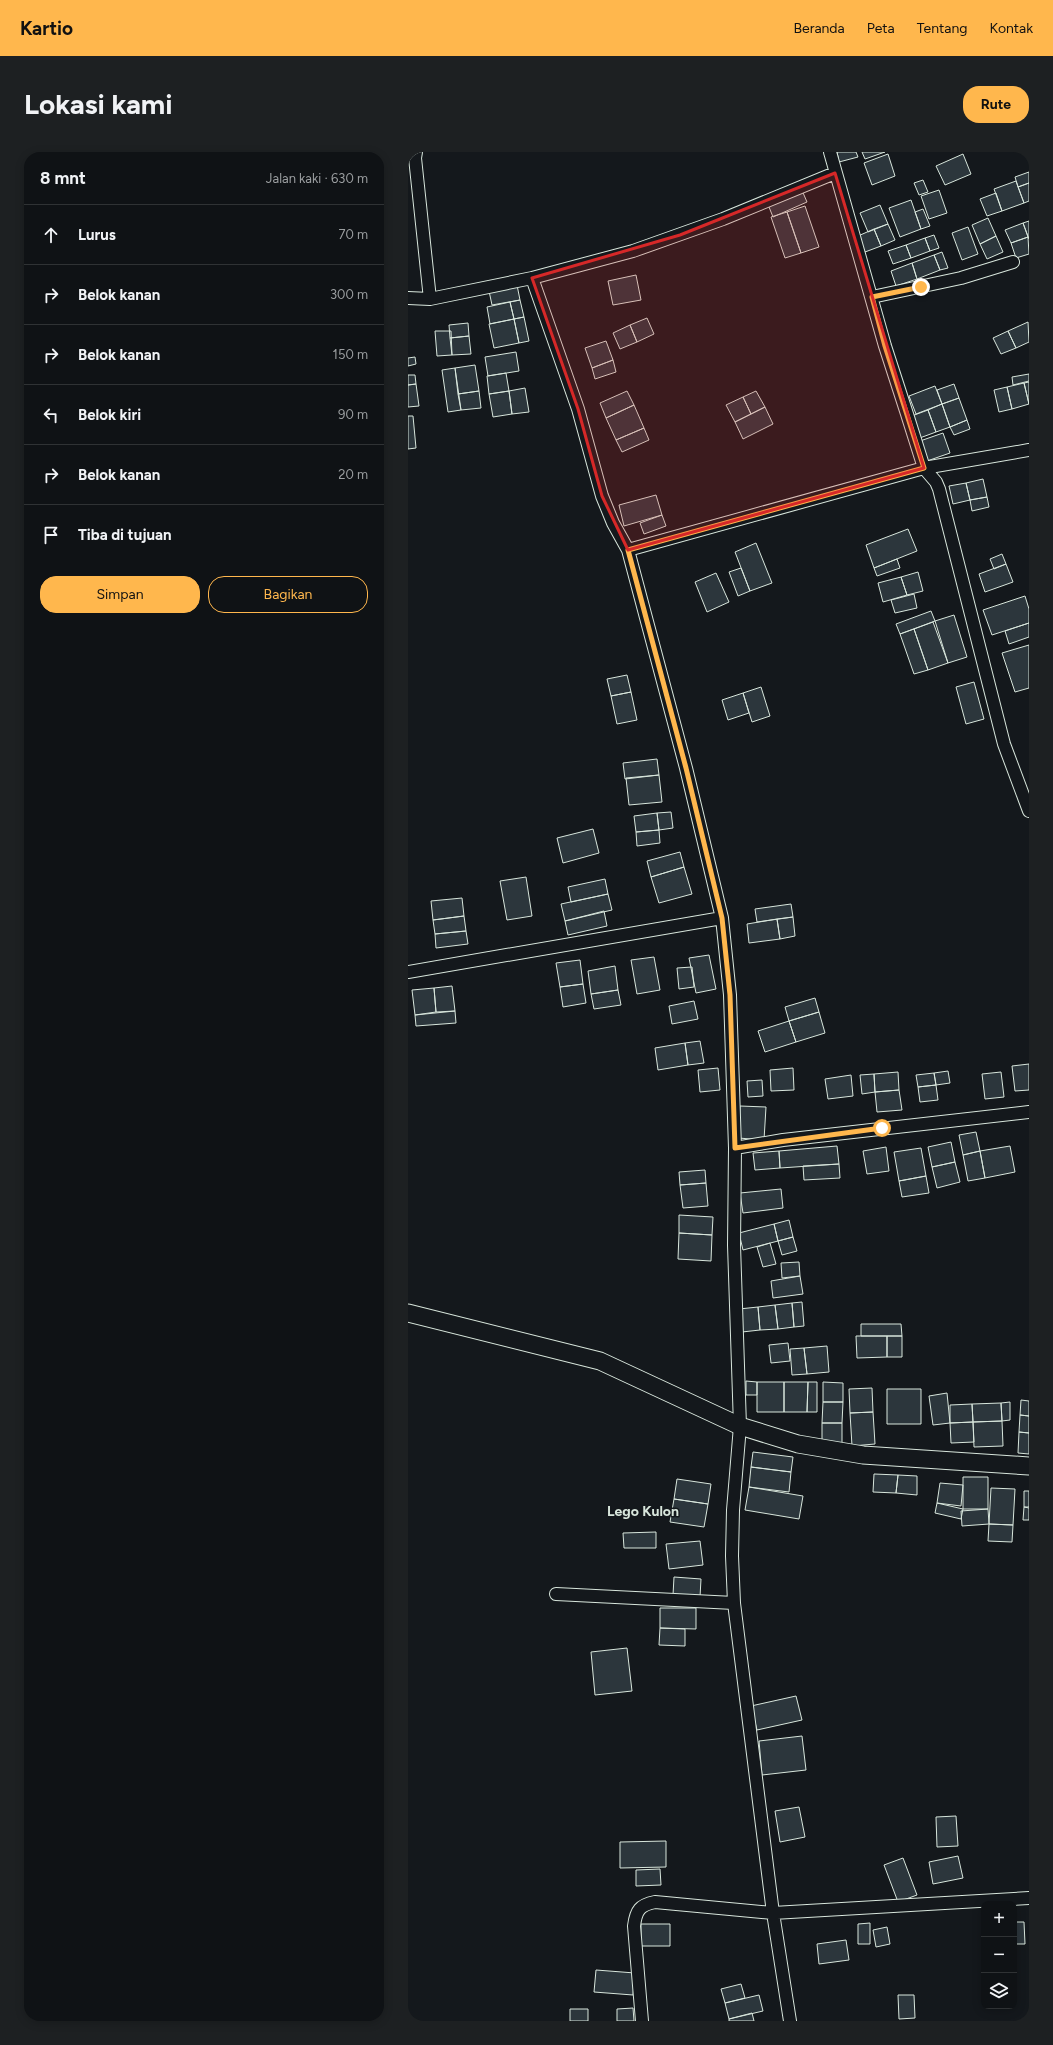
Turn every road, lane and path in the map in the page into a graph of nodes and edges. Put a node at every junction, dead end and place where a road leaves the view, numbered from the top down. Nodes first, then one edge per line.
1 (416, 152) edge
2 (830, 152) edge
3 (835, 173) junction
4 (1013, 262) dead end
5 (532, 278) junction
6 (872, 297) junction
7 (408, 298) edge
8 (430, 299) junction
9 (1029, 450) edge
10 (924, 468) junction
11 (628, 550) junction
12 (1029, 811) edge
13 (722, 918) junction
14 (408, 972) edge
15 (1029, 1112) edge
16 (735, 1148) junction
17 (408, 1313) edge
18 (740, 1426) junction
19 (1029, 1466) edge
20 (556, 1594) dead end
21 (734, 1603) junction
22 (1029, 1898) edge
23 (774, 1913) junction
24 (642, 2021) edge
25 (790, 2021) edge

1 - 8 street
2 - 3 street
3 - 5 street
3 - 6 street
4 - 6 street
5 - 8 street
5 - 11 street
6 - 10 street
7 - 8 street
9 - 10 street
10 - 11 street
10 - 12 street
11 - 13 street
13 - 14 street
13 - 16 street
15 - 16 street
16 - 18 street
17 - 18 street
18 - 19 street
18 - 21 street
20 - 21 street
21 - 23 street
22 - 23 street
23 - 24 street
23 - 25 street

